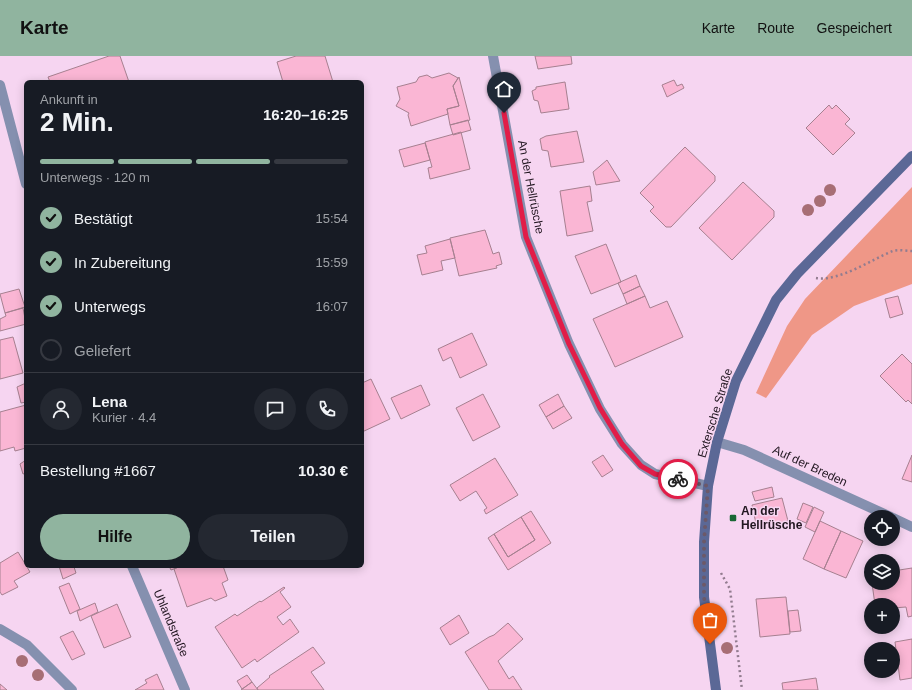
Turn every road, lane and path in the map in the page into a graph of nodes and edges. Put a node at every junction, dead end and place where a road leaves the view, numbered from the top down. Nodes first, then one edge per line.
1 (493, 56) edge
2 (0, 85) edge
3 (912, 156) edge
4 (24, 176) edge
5 (912, 251) edge
6 (797, 274) junction
7 (717, 442) junction
8 (708, 486) junction
9 (875, 510) edge
10 (900, 522) edge
11 (912, 527) edge
12 (133, 568) edge
13 (719, 569) dead end
14 (0, 629) edge
15 (72, 690) edge
16 (185, 690) edge
17 (716, 690) edge
18 (742, 690) edge

1 - 8 street, An der Hellrüsche
2 - 4 street
3 - 6 main road, Extersche Straße
5 - 6 path
6 - 7 main road, Extersche Straße
7 - 8 main road, Extersche Straße
7 - 9 street, Auf der Breden
8 - 17 main road, Extersche Straße
10 - 11 street, Auf der Breden
12 - 16 street, Uhlandstraße
13 - 18 path
14 - 15 street

